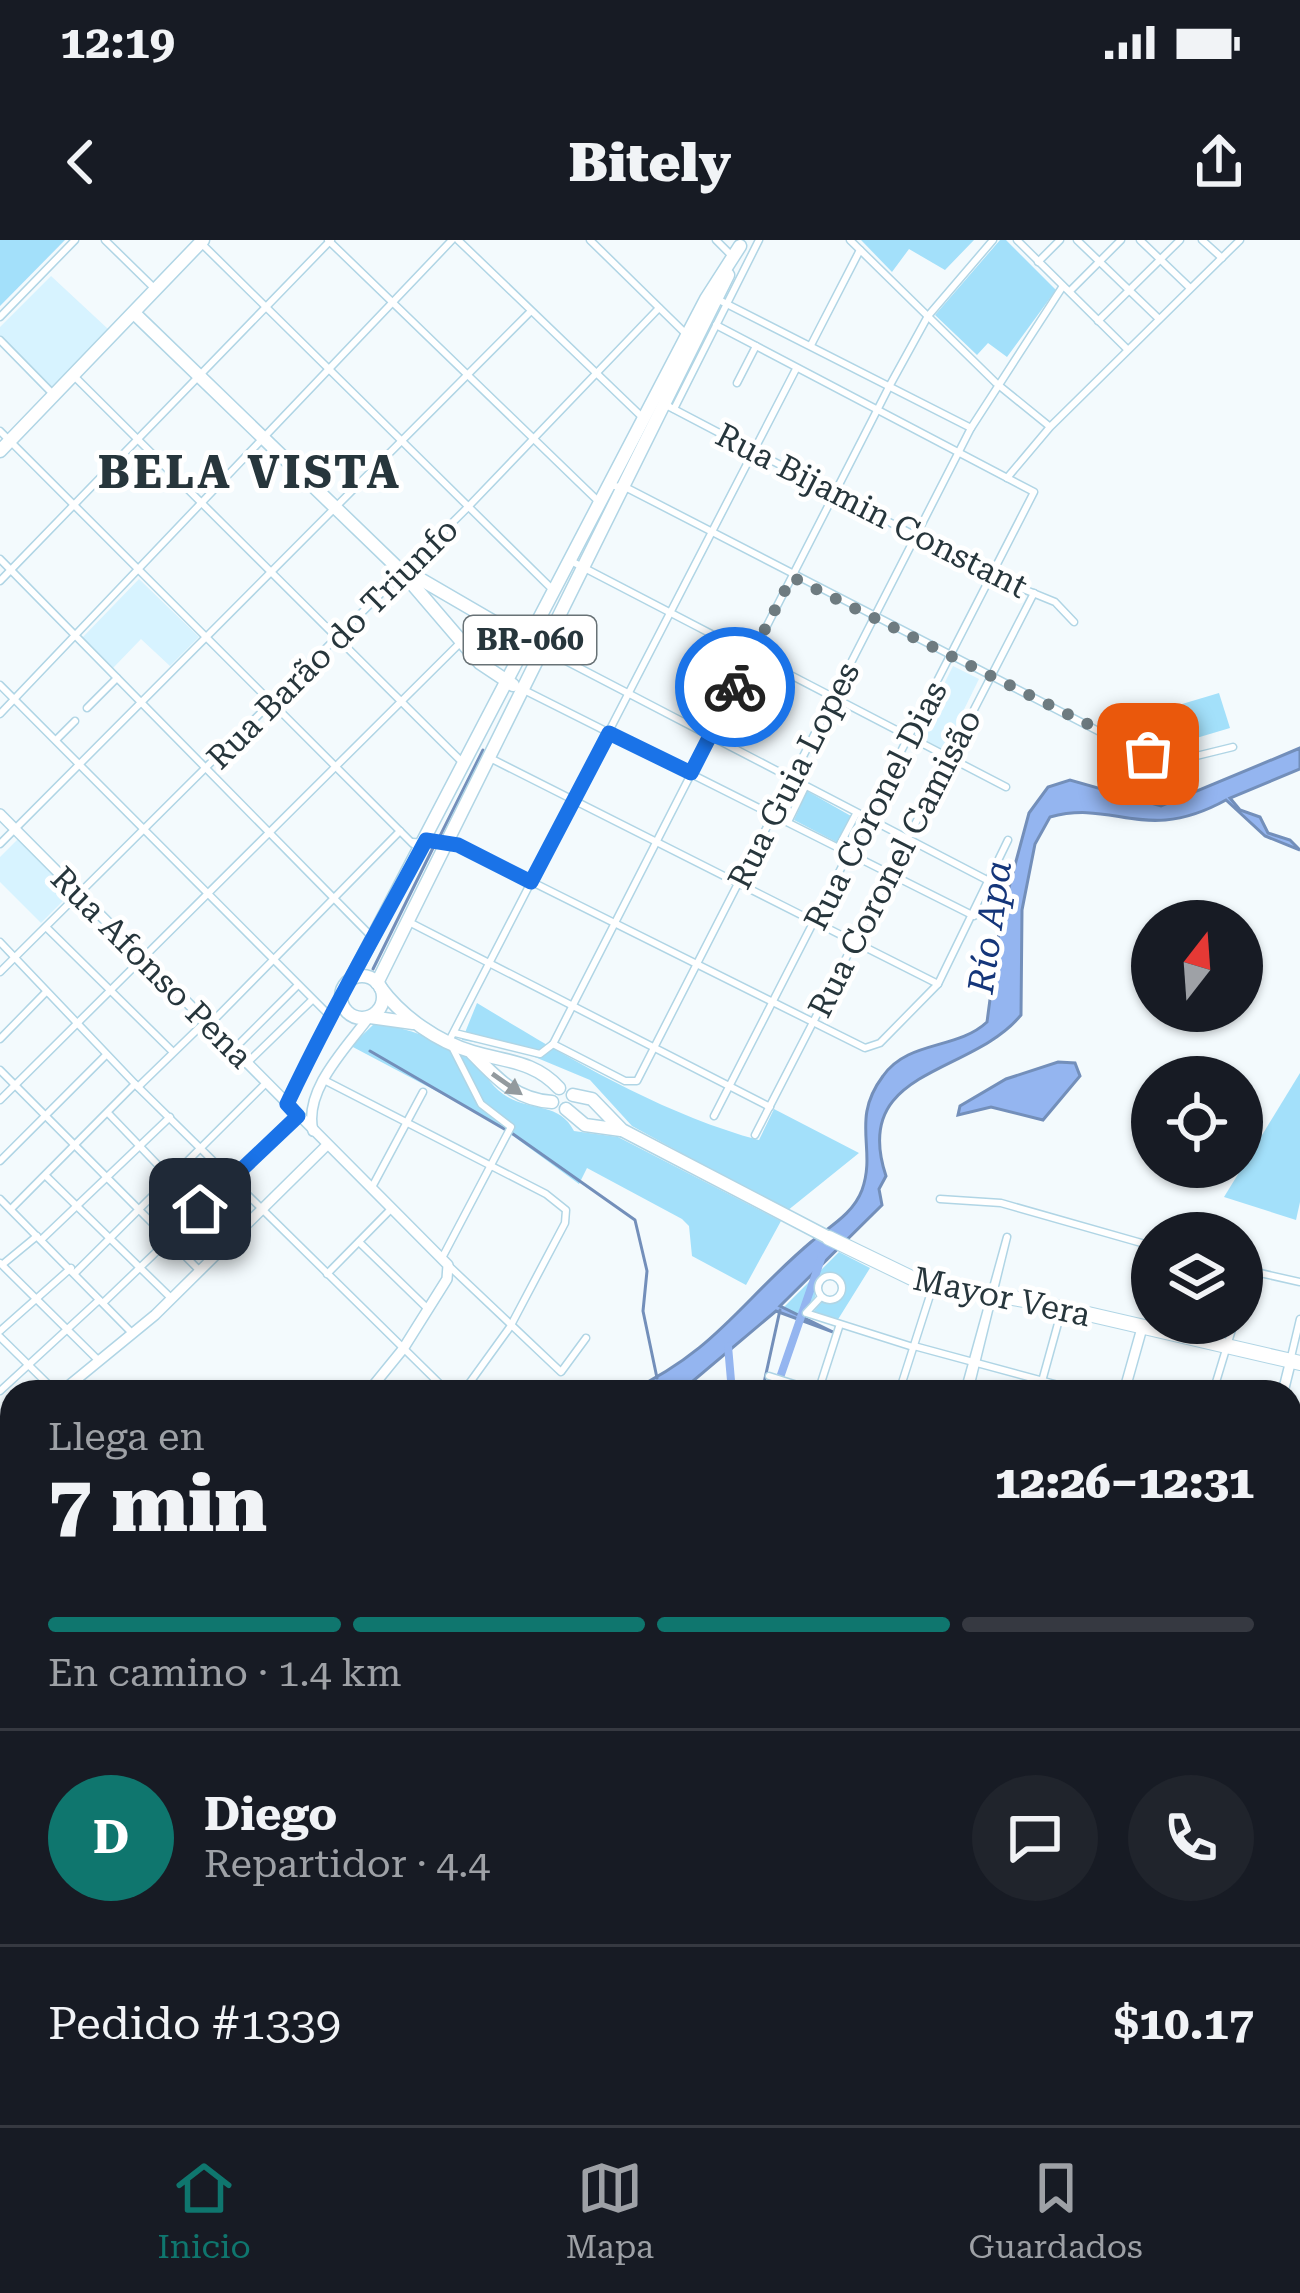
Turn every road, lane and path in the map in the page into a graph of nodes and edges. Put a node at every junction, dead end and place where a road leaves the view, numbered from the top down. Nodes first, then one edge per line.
1 (75, 240) edge
2 (105, 240) edge
3 (455, 240) edge
4 (716, 240) edge
5 (759, 240) edge
6 (850, 240) edge
7 (993, 240) edge
8 (1017, 240) edge
9 (1060, 240) edge
10 (1077, 240) edge
11 (1121, 240) edge
12 (1140, 240) edge
13 (1180, 240) edge
14 (1202, 240) edge
15 (1240, 240) edge
16 (201, 241) edge
17 (329, 241) edge
18 (596, 242) edge
19 (738, 248) edge
20 (860, 250) junction
21 (1222, 258) junction
22 (1160, 259) junction
23 (1100, 261) junction
24 (1038, 262) junction
25 (731, 283) junction
26 (1066, 288) junction
27 (1190, 288) junction
28 (155, 290) junction
29 (1129, 291) junction
30 (392, 302) junction
31 (717, 302) junction
32 (264, 306) junction
33 (659, 308) junction
34 (136, 310) junction
35 (530, 312) junction
36 (928, 316) junction
37 (0, 317) edge
38 (1159, 320) junction
39 (1098, 321) junction
40 (716, 325) junction
41 (688, 336) junction
42 (0, 340) edge
43 (811, 345) junction
44 (756, 346) junction
45 (1127, 350) junction
46 (327, 368) junction
47 (796, 369) junction
48 (199, 372) junction
49 (73, 375) junction
50 (465, 376) junction
51 (594, 376) junction
52 (737, 383) dead end
53 (996, 383) junction
54 (890, 385) junction
55 (53, 394) junction
56 (670, 407) junction
57 (879, 410) junction
58 (645, 419) junction
59 (1050, 427) junction
60 (971, 428) junction
61 (264, 435) junction
62 (136, 439) junction
63 (532, 440) junction
64 (3, 441) edge
65 (400, 441) junction
66 (625, 442) dead end
67 (755, 452) junction
68 (960, 454) junction
69 (1007, 478) junction
70 (617, 486) junction
71 (835, 494) junction
72 (598, 501) junction
73 (73, 503) junction
74 (201, 503) junction
75 (337, 506) junction
76 (467, 508) junction
77 (712, 533) junction
78 (916, 537) junction
79 (0, 559) edge
80 (577, 564) junction
81 (11, 569) junction
82 (137, 569) junction
83 (404, 570) junction
84 (270, 573) junction
85 (792, 577) junction
86 (994, 577) junction
87 (0, 581) edge
88 (552, 590) junction
89 (1034, 593) junction
90 (670, 612) junction
91 (873, 617) junction
92 (1074, 622) dead end
93 (75, 635) junction
94 (205, 637) junction
95 (336, 639) junction
96 (462, 641) junction
97 (536, 646) junction
98 (751, 655) junction
99 (950, 656) junction
100 (989, 675) junction
101 (117, 678) junction
102 (0, 685) edge
103 (514, 685) junction
104 (628, 694) junction
105 (832, 697) junction
106 (14, 699) junction
107 (141, 702) junction
108 (401, 702) junction
109 (271, 703) junction
110 (87, 708) dead end
111 (0, 714) edge
112 (75, 721) dead end
113 (609, 733) junction
114 (710, 735) junction
115 (909, 738) junction
116 (56, 740) junction
117 (1233, 747) dead end
118 (487, 756) junction
119 (947, 759) junction
120 (78, 764) junction
121 (466, 766) junction
122 (336, 767) junction
123 (206, 768) junction
124 (691, 773) junction
125 (791, 778) junction
126 (806, 786) junction
127 (1006, 787) dead end
128 (573, 802) junction
129 (0, 814) edge
130 (773, 814) junction
131 (856, 814) junction
132 (867, 820) junction
133 (788, 821) junction
134 (14, 828) junction
135 (143, 830) junction
136 (400, 831) junction
137 (271, 832) junction
138 (905, 838) junction
139 (1007, 840) dead end
140 (444, 843) junction
141 (655, 843) junction
142 (0, 844) edge
143 (419, 844) junction
144 (838, 848) junction
145 (849, 854) junction
146 (888, 874) junction
147 (987, 880) junction
148 (531, 882) junction
149 (738, 884) junction
150 (80, 893) junction
151 (207, 895) junction
152 (337, 897) junction
153 (974, 916) junction
154 (406, 920) junction
155 (814, 922) junction
156 (612, 924) junction
157 (46, 927) junction
158 (378, 935) junction
159 (0, 942) edge
160 (854, 943) junction
161 (14, 957) junction
162 (143, 958) junction
163 (273, 961) junction
164 (491, 964) junction
165 (695, 966) junction
166 (0, 972) edge
167 (351, 980) junction
168 (938, 984) junction
169 (379, 985) junction
170 (297, 986) junction
171 (110, 991) junction
172 (46, 992) junction
173 (341, 997) junction
174 (312, 1000) junction
175 (571, 1004) junction
176 (772, 1004) junction
177 (330, 1016) junction
178 (369, 1017) junction
179 (77, 1023) junction
180 (414, 1023) junction
181 (206, 1024) junction
182 (814, 1024) junction
183 (451, 1037) junction
184 (0, 1039) edge
185 (553, 1045) junction
186 (654, 1047) junction
187 (232, 1051) junction
188 (173, 1052) junction
189 (471, 1052) junction
190 (106, 1055) junction
191 (247, 1064) junction
192 (0, 1070) edge
193 (326, 1081) junction
194 (266, 1082) junction
195 (15, 1085) junction
196 (136, 1085) junction
197 (730, 1086) junction
198 (423, 1092) dead end
199 (0, 1100) edge
200 (287, 1104) junction
201 (770, 1107) junction
202 (108, 1113) junction
203 (46, 1116) junction
204 (298, 1116) junction
205 (714, 1116) dead end
206 (170, 1117) junction
207 (407, 1123) junction
208 (622, 1130) junction
209 (313, 1131) junction
210 (755, 1135) dead end
211 (327, 1145) junction
212 (74, 1146) junction
213 (139, 1147) junction
214 (201, 1150) junction
215 (0, 1161) edge
216 (489, 1166) junction
217 (46, 1176) junction
218 (108, 1176) junction
219 (171, 1179) junction
220 (232, 1179) junction
221 (371, 1189) junction
222 (940, 1199) dead end
223 (4, 1205) edge
224 (75, 1206) junction
225 (200, 1209) junction
226 (264, 1209) junction
227 (392, 1209) junction
228 (141, 1210) junction
229 (39, 1238) junction
230 (829, 1238) joint
231 (169, 1240) junction
232 (1131, 1240) edge
233 (110, 1242) junction
234 (359, 1242) junction
235 (445, 1262) junction
236 (1, 1265) edge
237 (73, 1270) junction
238 (140, 1270) junction
239 (200, 1270) junction
240 (327, 1274) junction
241 (1263, 1274) edge
242 (1300, 1282) edge
243 (933, 1286) junction
244 (993, 1295) junction
245 (821, 1297) junction
246 (36, 1298) junction
247 (171, 1298) junction
248 (102, 1301) junction
249 (1062, 1308) junction
250 (428, 1309) junction
251 (1300, 1319) edge
252 (1131, 1325) edge
253 (66, 1327) junction
254 (509, 1327) junction
255 (838, 1329) junction
256 (130, 1331) junction
257 (0, 1334) edge
258 (586, 1338) dead end
259 (1138, 1344) edge
260 (1210, 1344) edge
261 (1228, 1344) edge
262 (913, 1347) junction
263 (1227, 1348) junction
264 (403, 1349) junction
265 (98, 1360) junction
266 (1295, 1362) edge
267 (28, 1364) junction
268 (974, 1364) junction
269 (769, 1376) dead end
270 (11, 1380) edge
271 (45, 1380) edge
272 (73, 1380) edge
273 (378, 1380) edge
274 (435, 1380) edge
275 (472, 1380) edge
276 (782, 1380) edge
277 (822, 1380) edge
278 (903, 1380) edge
279 (969, 1380) edge
280 (1038, 1380) edge
281 (1042, 1380) edge
282 (1127, 1380) edge
283 (1218, 1380) edge

1 - 37 street
2 - 28 street
3 - 30 street
3 - 35 street
4 - 19 street
5 - 25 street
6 - 20 street
7 - 36 street
8 - 24 street
9 - 24 street
10 - 23 street
11 - 23 street, Rua Guia Lopes
12 - 22 street
13 - 22 street
14 - 21 street
15 - 21 street
16 - 28 main road
16 - 32 street
17 - 30 street
17 - 32 street
18 - 33 street
19 - 25 main road, BR-060
19 - 31 main road, BR-060
20 - 36 street
20 - 43 street
21 - 27 street
22 - 27 street
22 - 29 street
23 - 26 street, Rua Guia Lopes
23 - 29 street
24 - 26 street
25 - 31 main road, BR-060
26 - 39 street
26 - 53 street, Rua Guia Lopes
27 - 38 street
28 - 34 main road
29 - 38 street
29 - 39 street
30 - 46 street
30 - 50 street
31 - 40 street
31 - 41 main road, BR-060
31 - 43 street
31 - 56 main road, BR-060
32 - 46 street
32 - 48 street
33 - 41 street
33 - 51 street, Rua Barão do Triunfo
34 - 48 main road
34 - 49 main road
35 - 50 street
35 - 51 street
36 - 53 street
36 - 54 street
38 - 45 street
39 - 45 street
40 - 44 street
40 - 56 street
41 - 58 main road, BR-060
42 - 55 street
43 - 54 street
44 - 47 street
44 - 52 street
45 - 59 street
46 - 61 street
46 - 65 street
47 - 57 street
47 - 67 street
48 - 61 main road
48 - 62 street
49 - 55 main road
49 - 62 street
50 - 63 street
50 - 65 street
51 - 58 street
51 - 63 street, Rua Barão do Triunfo
53 - 59 street
53 - 60 street, Rua Guia Lopes
54 - 57 street
54 - 60 street
55 - 64 main road
56 - 67 street, Rua Bijamin Constant
56 - 70 main road, BR-060
57 - 68 street
57 - 71 street
58 - 70 main road, BR-060
59 - 69 street
60 - 68 street, Rua Guia Lopes
61 - 74 street
61 - 75 main road
62 - 73 street
62 - 74 street
63 - 72 street
63 - 76 street, Rua Barão do Triunfo
64 - 73 street
65 - 75 street
65 - 76 street
66 - 72 street
67 - 71 street, Rua Bijamin Constant
67 - 77 street
68 - 69 street
68 - 78 street, Rua Guia Lopes
69 - 86 street, Rua Coronel Dias
70 - 72 main road, BR-060
70 - 77 street
70 - 80 main road, BR-060
71 - 78 street, Rua Bijamin Constant
71 - 85 street
72 - 80 main road, BR-060
72 - 88 street
73 - 81 street
73 - 82 street
74 - 82 street
74 - 84 street
75 - 83 main road
75 - 84 street
76 - 83 street, Rua Barão do Triunfo
76 - 88 street
77 - 85 street
77 - 90 street
78 - 86 street, Rua Bijamin Constant
78 - 91 street, Rua Guia Lopes
79 - 81 street
80 - 88 main road, BR-060
80 - 90 street
80 - 97 main road, BR-060
81 - 87 street
81 - 93 street
82 - 93 street
82 - 94 street
83 - 95 street, Rua Barão do Triunfo
83 - 96 main road
83 - 97 main road
84 - 94 street
84 - 95 street
85 - 91 street
85 - 98 street
86 - 89 street, Rua Bijamin Constant
86 - 99 street, Rua Coronel Dias
88 - 97 main road, BR-060
89 - 92 street, Rua Bijamin Constant
89 - 100 street, Rua Coronel Camisão
90 - 98 street
90 - 104 street
91 - 99 street
91 - 105 street, Rua Guia Lopes
93 - 101 street
93 - 106 street
94 - 107 street
94 - 109 street
95 - 108 street
95 - 109 street, Rua Barão do Triunfo
96 - 103 main road
96 - 108 street
97 - 103 main road, BR-060
97 - 104 street
98 - 105 street
98 - 114 street
99 - 100 street
99 - 115 street, Rua Coronel Dias
100 - 117 street
100 - 119 street, Rua Coronel Camisão
101 - 107 street
101 - 110 street
102 - 106 street
103 - 113 street
103 - 118 main road, BR-060
103 - 121 main road, BR-060
104 - 113 street
104 - 114 street
105 - 115 street
105 - 125 street, Rua Guia Lopes
106 - 111 street
106 - 116 street
107 - 120 street
107 - 123 street
108 - 121 street
108 - 122 street
109 - 122 street
109 - 123 street, Rua Barão do Triunfo
112 - 116 street
113 - 124 street
113 - 128 street
114 - 124 street
114 - 125 street
115 - 119 street
115 - 132 street, Rua Coronel Dias
116 - 120 street
118 - 128 street
118 - 140 main road, BR-060
119 - 127 street
119 - 138 street, Rua Coronel Camisão
120 - 134 street
120 - 135 street
121 - 143 main road, BR-060
122 - 136 street
122 - 137 street
123 - 135 street, Rua Barão do Triunfo
123 - 137 street
124 - 130 street
124 - 141 street
125 - 126 street
125 - 130 street, Rua Guia Lopes
126 - 131 street
126 - 133 street, Rua Guia Lopes
128 - 141 street
128 - 148 street
129 - 134 street, Rua Afonso Pena
130 - 133 street
130 - 149 street, Rua Guia Lopes
131 - 132 street
131 - 144 street, Rua Coronel Dias
132 - 138 street
132 - 145 street, Rua Coronel Dias
133 - 144 street
134 - 142 street
134 - 150 street, Rua Afonso Pena
135 - 150 street, Rua Barão do Triunfo
135 - 151 street
136 - 143 street
136 - 152 street
137 - 151 street
137 - 152 street
138 - 146 street, Rua Coronel Camisão
138 - 147 street
139 - 147 street
140 - 143 street
140 - 148 street
140 - 154 main road, BR-060
141 - 149 street
141 - 156 street
143 - 158 main road, BR-060
144 - 145 street
145 - 146 street
145 - 155 street, Rua Coronel Dias
146 - 153 street
146 - 160 street, Rua Coronel Camisão
147 - 153 street
148 - 156 street
148 - 164 street
149 - 155 street
149 - 165 street, Rua Guia Lopes
150 - 157 street, Rua Barão do Triunfo
150 - 162 street, Rua Afonso Pena
151 - 162 street
151 - 163 street
152 - 158 street
152 - 163 street
153 - 168 street
154 - 164 street
154 - 169 main road, BR-060
155 - 160 street
155 - 176 street, Rua Coronel Dias
156 - 165 street
156 - 175 street
157 - 161 street, Rua Barão do Triunfo
157 - 171 street
158 - 167 main road, BR-060
159 - 161 street
160 - 168 street
160 - 182 street, Rua Coronel Camisão
161 - 166 street, Rua Barão do Triunfo
161 - 172 street
162 - 171 street
162 - 181 street, Rua Afonso Pena
163 - 170 street
163 - 181 street
164 - 175 street
164 - 183 street
165 - 176 street
165 - 186 street, Rua Guia Lopes
167 - 169 main road
167 - 173 main road, BR-060
168 - 182 street
169 - 178 main road, BR-060
169 - 180 main road
170 - 174 street
170 - 187 street
171 - 179 street
171 - 188 street
172 - 179 street
172 - 184 street
173 - 177 street
173 - 178 main road
174 - 177 street
174 - 191 street
175 - 185 street
175 - 186 street
176 - 182 street
176 - 197 street, Rua Coronel Dias
177 - 200 street
178 - 180 main road
178 - 193 street
179 - 190 street
179 - 195 street
180 - 183 main road
181 - 187 street, Rua Afonso Pena
181 - 188 street
182 - 201 street, Rua Coronel Camisão
183 - 185 street
183 - 189 main road
183 - 216 street
185 - 186 street, Rua Guia Lopes
186 - 197 street
187 - 191 street, Rua Afonso Pena
188 - 196 street
189 -> 189 main road
190 - 196 street
190 - 203 street
191 - 194 street, Rua Afonso Pena
192 - 195 street
193 - 207 street
193 - 209 street
194 - 200 street, Rua Afonso Pena
194 - 214 street
195 - 199 street
195 - 203 street
196 - 202 street
196 - 206 street
197 - 201 street
197 - 205 street, Rua Coronel Dias
198 - 207 street
200 - 204 street, Rua Afonso Pena
201 - 210 street, Rua Coronel Camisão
202 - 212 street
202 - 213 street
203 - 212 street
203 - 215 street
204 - 209 street, Rua Afonso Pena
204 - 220 street
206 - 213 street
206 - 214 street
207 - 216 street
207 - 221 street
208 - 208 main road
208 - 230 main road
209 - 211 street, Rua Afonso Pena
211 - 221 street, Rua Afonso Pena
211 - 226 street
212 - 217 street
212 - 218 street
213 - 218 street
213 - 219 street
214 - 219 street
214 - 220 street
216 - 235 street
216 - 254 street
217 - 223 street
217 - 224 street
218 - 224 street
218 - 228 street
219 - 225 street
219 - 228 street
220 - 225 street
220 - 226 street
221 - 227 street, Rua Afonso Pena
222 - 232 street
223 - 229 street
224 - 229 street
224 - 233 street
225 - 231 street
226 - 239 street
226 - 240 street
227 - 234 street
227 - 235 street, Rua Afonso Pena
228 - 231 street
228 - 233 street
229 - 236 street
229 - 237 street
230 - 243 highway, Mayor Vera
231 - 238 street
231 - 239 street
233 - 237 street
233 - 238 street
234 - 240 street
234 - 250 street
235 - 250 street
235 - 254 street, Rua Afonso Pena
236 - 246 street
237 - 246 street
237 - 248 street
238 - 247 street
238 - 248 street
239 - 247 street
240 - 264 street
241 - 242 street
243 - 244 highway, Mayor Vera
243 - 262 street
244 - 244 street
244 - 249 highway, Mayor Vera
244 - 268 street
245 - 245 street
245 - 255 street
246 - 253 street
246 - 257 street
247 - 256 street
248 - 253 street
248 - 256 street
249 - 252 highway, Mayor Vera
249 - 281 street
250 - 264 street
251 - 266 street
253 - 265 street
253 - 267 street
254 - 258 street, Rua Afonso Pena
254 - 275 street
255 - 262 street
255 - 277 street
256 - 265 street
257 - 267 street
259 - 282 street
260 - 263 highway, Mayor Vera
261 - 263 street
262 - 268 street
262 - 278 street
263 - 266 highway, Mayor Vera
263 - 283 street
264 - 273 street
264 - 274 street
265 - 272 street
267 - 270 street
267 - 271 street
268 - 279 street
268 - 280 street
269 - 276 street

